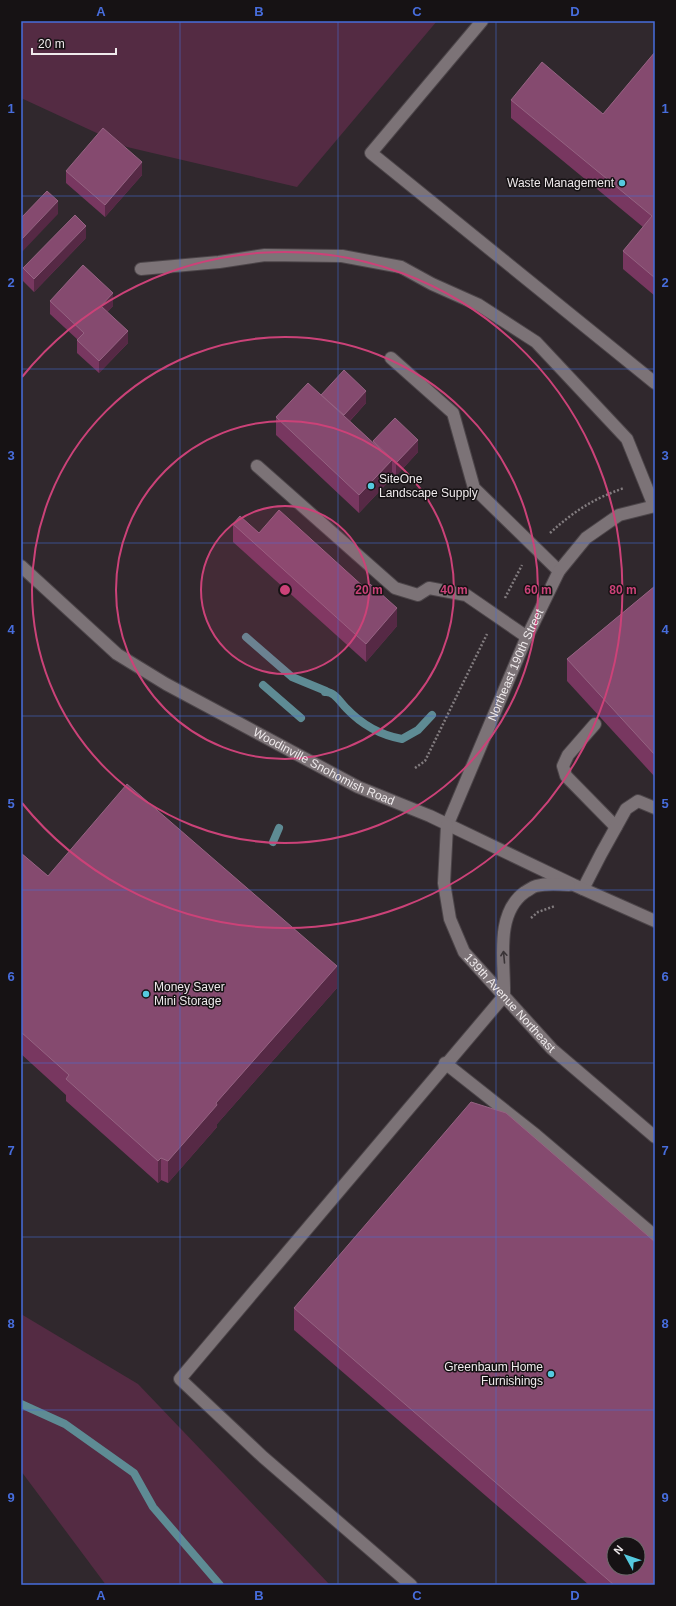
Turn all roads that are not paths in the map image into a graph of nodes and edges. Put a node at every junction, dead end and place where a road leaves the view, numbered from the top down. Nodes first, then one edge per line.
1 (482, 21) edge
2 (141, 269) dead end
3 (391, 358) dead end
4 (655, 383) edge
5 (257, 466) dead end
6 (654, 506) edge
7 (21, 566) edge
8 (558, 571) junction
9 (527, 637) junction
10 (595, 724) dead end
11 (655, 808) edge
12 (447, 826) junction
13 (616, 827) junction
14 (578, 887) junction
15 (655, 921) edge
16 (504, 996) junction
17 (446, 1063) junction
18 (655, 1137) edge
19 (655, 1236) edge
20 (411, 1585) edge

1 - 4 main road
2 - 6 main road
3 - 8 main road
5 - 9 main road
6 - 8 main road, Northeast 190th Street
7 - 12 main road, Woodinville Snohomish Road
8 - 9 main road, Northeast 190th Street
9 - 12 main road, Northeast 190th Street
10 - 13 main road
11 - 13 main road
12 - 14 main road, Woodinville Snohomish Road
12 - 16 main road, 139th Avenue Northeast
13 - 14 main road
14 - 15 main road, Woodinville Snohomish Road
16 -> 14 main road
16 - 17 main road
16 - 18 main road, 139th Avenue Northeast
17 - 19 main road
17 - 20 main road

